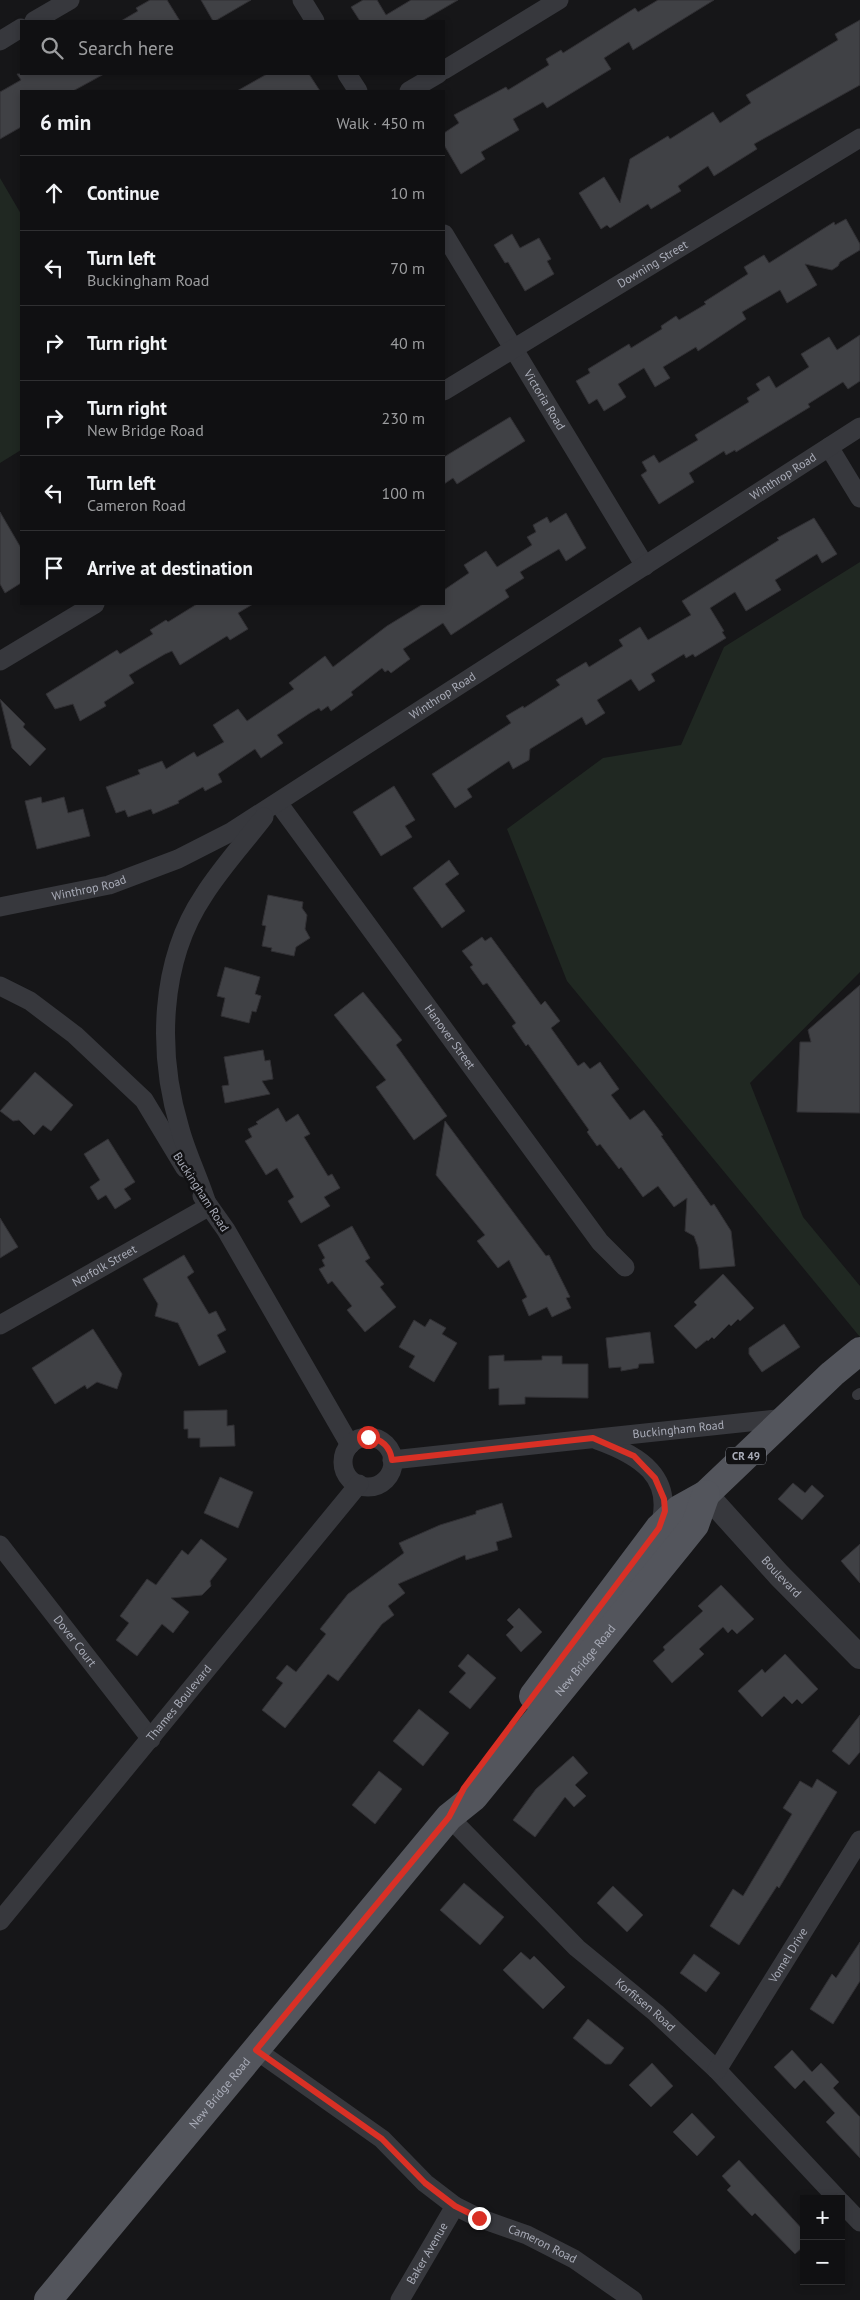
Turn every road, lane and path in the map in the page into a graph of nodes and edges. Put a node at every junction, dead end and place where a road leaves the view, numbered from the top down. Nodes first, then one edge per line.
1 (70, 0) edge
2 (302, 0) edge
3 (559, 0) edge
4 (36, 20) edge
5 (314, 20) edge
6 (20, 29) edge
7 (0, 41) edge
8 (445, 69) edge
9 (348, 75) edge
10 (436, 75) edge
11 (357, 90) edge
12 (411, 90) edge
13 (860, 138) edge
14 (445, 236) edge
15 (513, 349) junction
16 (445, 390) edge
17 (860, 427) edge
18 (828, 447) junction
19 (860, 498) edge
20 (645, 566) junction
21 (92, 605) edge
22 (0, 661) edge
23 (275, 806) junction
24 (0, 906) edge
25 (0, 986) edge
26 (208, 1207) junction
27 (625, 1267) dead end
28 (0, 1325) edge
29 (860, 1350) edge
30 (786, 1418) junction
31 (593, 1438) junction
32 (350, 1445) junction
33 (392, 1460) junction
34 (359, 1484) junction
35 (706, 1494) junction
36 (659, 1528) junction
37 (0, 1545) edge
38 (860, 1657) edge
39 (151, 1738) junction
40 (449, 1817) junction
41 (860, 1840) edge
42 (0, 1921) edge
43 (256, 2050) junction
44 (717, 2070) junction
45 (834, 2195) edge
46 (455, 2206) junction
47 (845, 2206) edge
48 (860, 2222) edge
49 (48, 2300) edge
50 (400, 2300) edge
51 (634, 2300) edge

1 - 4 street
2 - 5 street
3 - 8 street
6 - 7 street
9 - 11 street
10 - 12 street
13 - 15 street, Downing Street
14 - 15 street, Victoria Road
15 - 16 street, Downing Street
15 - 20 street, Victoria Road
17 - 18 street, Winthrop Road
18 - 19 street
18 - 20 street, Winthrop Road
20 - 23 street, Winthrop Road
21 - 22 street
23 - 24 street, Winthrop Road
23 - 26 street
23 - 27 street, Hanover Street
25 - 26 street, Buckingham Road
26 - 28 street, Norfolk Street
26 - 32 street, Buckingham Road
29 - 30 main road, CR 49
30 - 31 street, Buckingham Road
30 - 35 main road, New Bridge Road / CR 49
31 - 33 street, Buckingham Road
31 - 36 street
32 - 33 street
32 - 34 street
33 - 34 street
34 - 39 street, Thames Boulevard
35 - 36 main road, New Bridge Road / CR 49
35 - 38 street, Boulevard
35 - 40 main road, New Bridge Road / CR 49
36 - 40 main road, New Bridge Road / CR 49
37 - 39 street, Dover Court
39 - 42 street, Thames Boulevard
40 - 43 main road, New Bridge Road / CR 49
40 - 44 street, Korfitsen Road
41 - 44 street, Vomel Drive
43 - 46 street, Cameron Road
43 - 49 main road, New Bridge Road / CR 49
44 - 45 street, Korfitsen Road
46 - 50 street, Baker Avenue
46 - 51 street, Cameron Road
47 - 48 street

